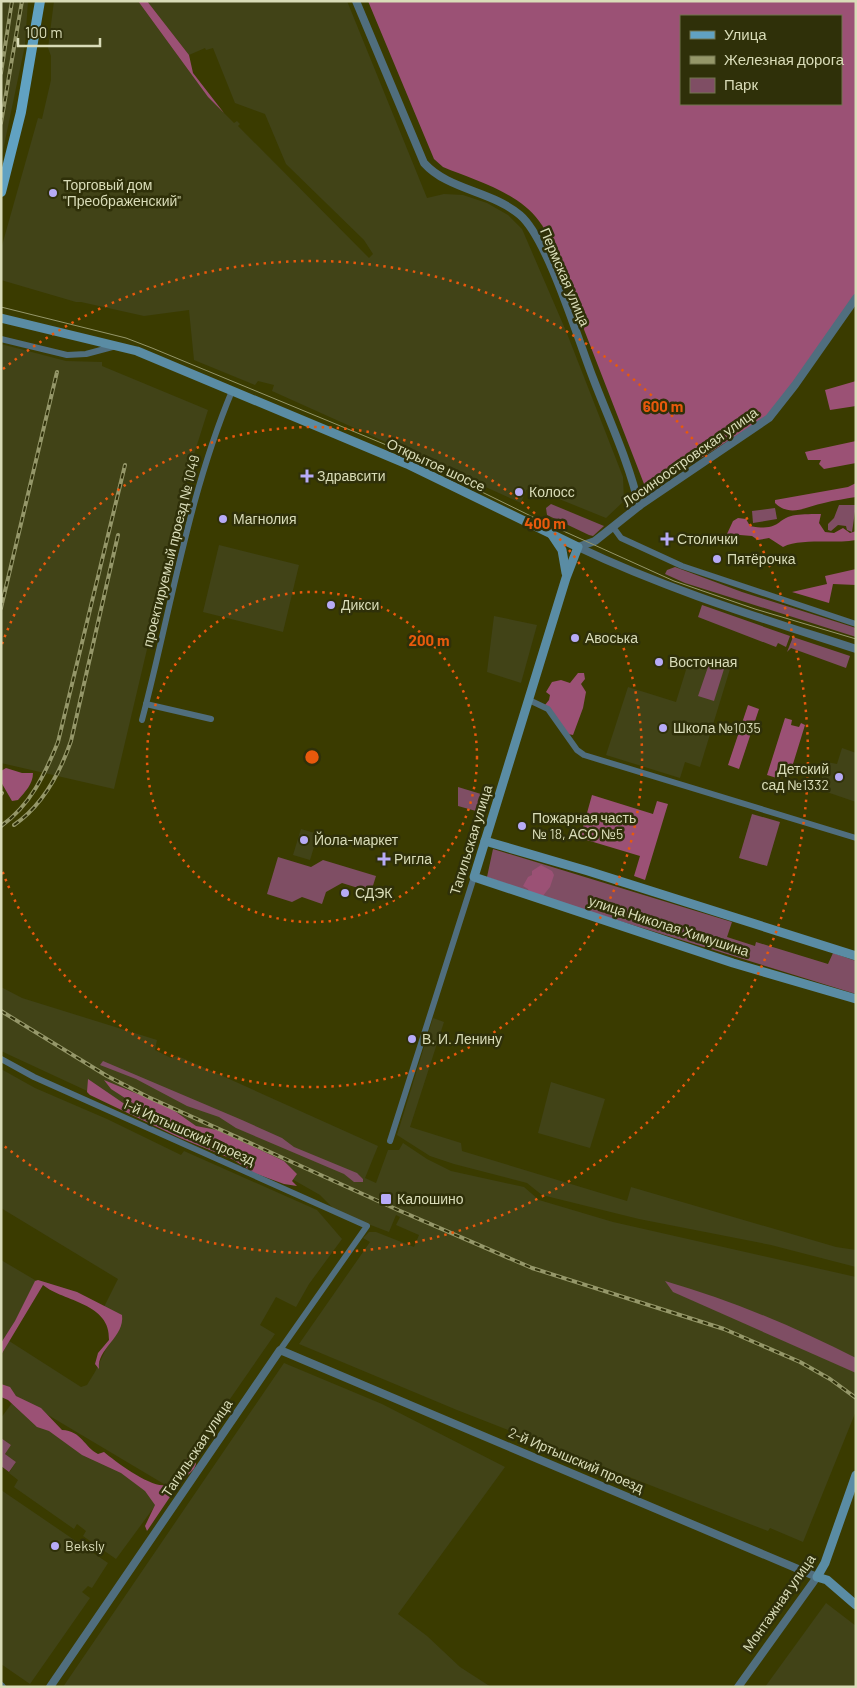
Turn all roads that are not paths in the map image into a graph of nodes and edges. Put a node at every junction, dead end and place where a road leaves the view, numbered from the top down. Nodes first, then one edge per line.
1 (39, 1) edge
2 (356, 1) edge
3 (1, 191) edge
4 (856, 298) edge
5 (1, 318) edge
6 (1, 339) edge
7 (117, 346) junction
8 (232, 391) junction
9 (639, 506) junction
10 (613, 527) junction
11 (552, 535) junction
12 (578, 547) junction
13 (566, 578) junction
14 (856, 624) edge
15 (856, 649) edge
16 (529, 700) junction
17 (146, 704) junction
18 (211, 719) dead end
19 (142, 720) dead end
20 (856, 838) edge
21 (485, 841) junction
22 (474, 877) junction
23 (856, 956) edge
24 (856, 999) edge
25 (1, 1059) edge
26 (390, 1141) dead end
27 (367, 1226) joint
28 (280, 1350) junction
29 (856, 1475) edge
30 (817, 1576) junction
31 (856, 1605) edge
32 (50, 1687) edge
33 (738, 1687) edge

1 - 3 main road
2 - 9 street, Пермская улица
4 - 9 street, Лосиноостровская улица
5 - 7 main road, Открытое шоссе
6 - 7 street
7 - 8 main road, Открытое шоссе
8 - 11 main road, Открытое шоссе
8 - 17 street, проектируемый проезд № 1049
9 - 10 street, Лосиноостровская улица
10 - 12 street, Лосиноостровская улица
10 - 14 street
11 - 12 main road, Открытое шоссе
11 - 13 main road
12 - 13 main road, Тагильская улица
12 - 15 street, Открытое шоссе
13 - 16 main road, Тагильская улица
16 - 20 street
16 - 21 main road, Тагильская улица
17 - 18 street
17 - 19 street, проектируемый проезд № 1049
21 - 22 main road, Тагильская улица
21 - 23 main road, улица Николая Химушина
22 - 24 main road, улица Николая Химушина
22 - 26 street, Тагильская улица
25 - 27 street, 1-й Иртышский проезд
27 - 28 street, Тагильская улица
28 - 30 street, 2-й Иртышский проезд
28 - 32 street, Тагильская улица
29 - 30 main road, Монтажная улица
30 - 31 main road, 2-й Иртышский проезд
30 - 33 street, Монтажная улица

